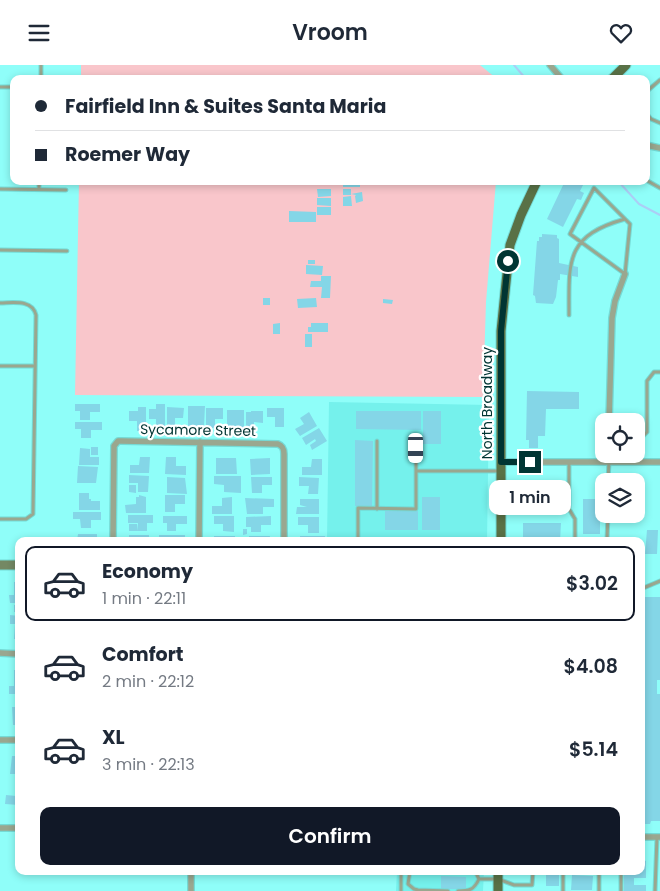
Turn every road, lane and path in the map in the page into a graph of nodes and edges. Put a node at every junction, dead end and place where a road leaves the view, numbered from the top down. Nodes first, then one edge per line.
1 (550, 65) edge
2 (626, 65) edge
3 (559, 75) edge
4 (616, 75) edge
5 (660, 80) edge
6 (650, 89) edge
7 (39, 185) edge
8 (535, 185) edge
9 (0, 189) edge
10 (39, 189) junction
11 (66, 190) dead end
12 (625, 219) junction
13 (580, 242) junction
14 (0, 250) edge
15 (67, 251) dead end
16 (625, 275) junction
17 (0, 303) edge
18 (569, 315) dead end
19 (0, 366) edge
20 (34, 366) junction
21 (660, 372) edge
22 (610, 413) edge
23 (645, 434) edge
24 (377, 441) dead end
25 (416, 441) dead end
26 (200, 442) junction
27 (569, 462) junction
28 (595, 462) edge
29 (645, 462) edge
30 (660, 462) edge
31 (501, 467) junction
32 (416, 471) junction
33 (569, 486) junction
34 (377, 509) junction
35 (501, 509) junction
36 (529, 509) junction
37 (569, 509) junction
38 (0, 519) edge
39 (608, 523) edge
40 (114, 537) edge
41 (198, 537) edge
42 (284, 537) edge
43 (358, 537) edge
44 (501, 537) edge
45 (574, 537) edge
46 (608, 537) edge
47 (0, 565) edge
48 (15, 565) edge
49 (660, 581) edge
50 (645, 587) edge
51 (0, 653) edge
52 (15, 654) edge
53 (0, 740) edge
54 (15, 740) edge
55 (0, 828) edge
56 (15, 828) edge
57 (645, 837) edge
58 (658, 837) edge
59 (191, 875) edge
60 (401, 875) edge
61 (409, 875) edge
62 (477, 875) edge
63 (498, 875) edge
64 (533, 875) edge
65 (563, 875) edge
66 (599, 875) edge
67 (621, 875) edge
68 (479, 879) junction
69 (191, 891) edge
70 (401, 891) edge
71 (448, 891) edge
72 (458, 891) edge
73 (498, 891) edge
74 (563, 891) edge
75 (599, 891) edge
76 (621, 891) edge
77 (655, 891) edge

1 - 3 street
2 - 4 main road
5 - 6 lane
7 - 10 lane
8 - 31 main road, North Broadway
9 - 10 lane
10 - 11 lane
12 - 13 lane
12 - 13 lane
12 - 16 lane
13 - 16 lane
13 - 18 lane
14 - 15 lane
16 - 22 street
17 - 20 lane
19 - 20 lane
20 - 38 lane
21 - 23 lane
24 - 34 lane
25 - 32 lane
26 - 40 street, Sycamore Street
26 - 41 street
26 - 42 street, Sycamore Street
27 - 28 street
27 - 31 street
27 - 33 lane
29 - 30 street
31 - 32 lane
31 - 35 main road, North Broadway
32 - 34 lane
33 - 36 lane
33 - 37 lane
34 - 43 lane
35 - 36 lane
35 - 44 main road, North Broadway
36 - 37 lane
37 - 45 lane
39 - 46 lane
47 - 48 street
49 - 50 lane
51 - 52 street
53 - 54 street
55 - 56 street
57 - 58 street
58 - 77 lane
59 - 69 street
60 - 70 lane
61 - 71 lane
62 - 68 lane
63 - 64 lane
63 - 68 lane
63 - 73 main road
65 - 74 lane
66 - 75 lane
67 - 76 lane
68 - 72 lane

